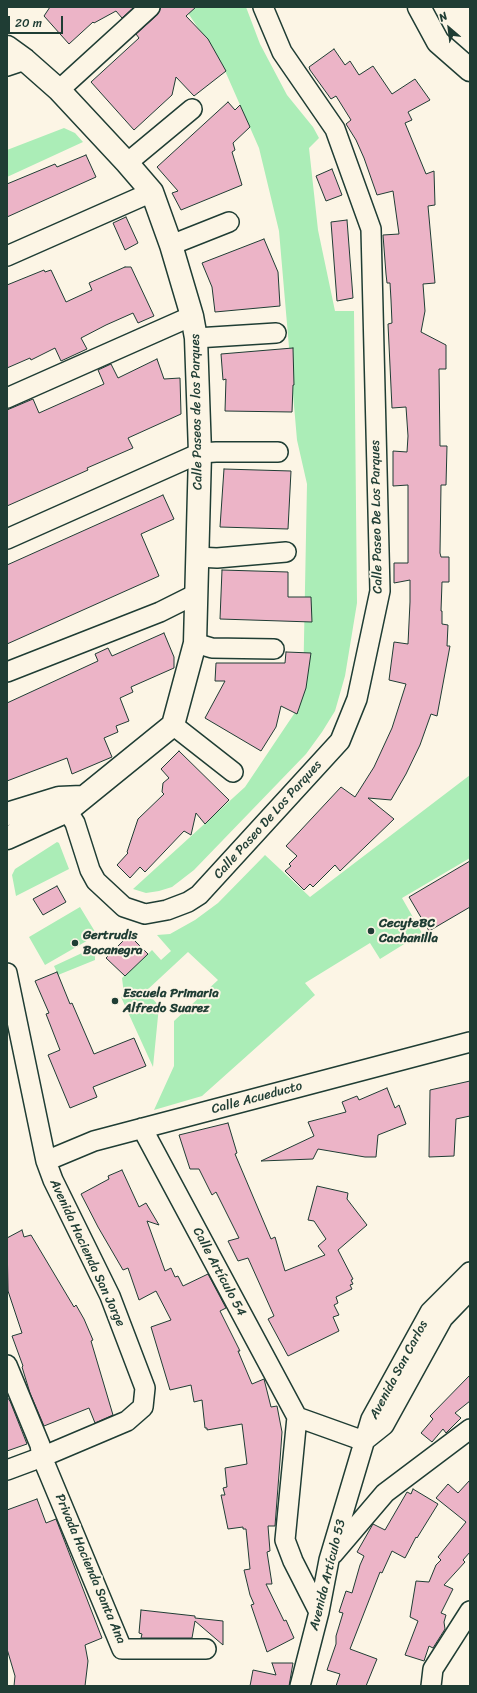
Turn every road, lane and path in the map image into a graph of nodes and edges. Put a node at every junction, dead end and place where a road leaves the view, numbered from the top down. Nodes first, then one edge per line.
1 (150, 7) edge
2 (263, 7) edge
3 (419, 7) edge
4 (7, 47) edge
5 (16, 63) edge
6 (470, 70) edge
7 (59, 90) junction
8 (192, 109) dead end
9 (127, 163) junction
10 (152, 192) junction
11 (228, 222) dead end
12 (171, 245) junction
13 (7, 256) edge
14 (192, 316) junction
15 (276, 333) dead end
16 (196, 338) junction
17 (7, 398) edge
18 (278, 452) dead end
19 (200, 454) junction
20 (7, 539) edge
21 (286, 552) dead end
22 (197, 557) junction
23 (196, 594) junction
24 (194, 644) junction
25 (274, 649) dead end
26 (7, 672) edge
27 (173, 725) junction
28 (233, 772) dead end
29 (69, 802) junction
30 (7, 814) edge
31 (7, 838) edge
32 (7, 974) edge
33 (470, 1042) edge
34 (142, 1128) junction
35 (46, 1161) junction
36 (470, 1272) edge
37 (470, 1290) edge
38 (7, 1365) edge
39 (297, 1417) junction
40 (470, 1429) edge
41 (364, 1442) junction
42 (42, 1457) junction
43 (7, 1470) edge
44 (329, 1560) junction
45 (470, 1611) edge
46 (319, 1612) junction
47 (206, 1649) dead end
48 (300, 1686) edge
49 (431, 1686) edge

1 - 7 street
2 - 29 street, Calle Paseo De Los Parques
3 - 6 street
4 - 5 street, Calle Paseos de los Parques
5 - 7 street, Calle Paseos de los Parques
7 - 9 street, Calle Paseos de los Parques
8 - 9 street
9 - 10 street, Calle Paseos de los Parques
10 - 12 street, Calle Paseos de los Parques
10 - 13 street
11 - 12 street
12 - 14 street, Calle Paseos de los Parques
14 - 16 street, Calle Paseos de los Parques
14 - 17 street
15 - 16 street
16 - 19 street, Calle Paseos de los Parques
18 - 19 street
19 - 20 street
19 - 22 street, Calle Paseos de los Parques
21 - 22 street
22 - 23 street, Calle Paseos de los Parques
23 - 24 street, Calle Paseos de los Parques
23 - 26 street
24 - 25 street
24 - 27 street, Calle Paseos de los Parques
27 - 28 street
27 - 29 street
29 - 30 street
29 - 31 street
32 - 35 street, Avenida Hacienda San Jorge
33 - 34 street, Calle Acueducto
34 - 35 street, Calle Acueducto
34 - 39 street, Calle Artículo 54
35 - 42 street, Avenida Hacienda San Jorge
36 - 41 street, Avenida San Carlos
37 - 41 street, Avenida San Carlos
38 - 42 street
39 - 41 street
39 - 46 street
40 - 44 street
41 - 44 street, Avenida Artículo 53
42 - 43 street, Avenida Hacienda San Jorge
42 - 47 street, Privada Hacienda Santa Ana
44 - 46 street, Avenida Artículo 53
45 - 49 street
46 - 48 street, Avenida Artículo 53

